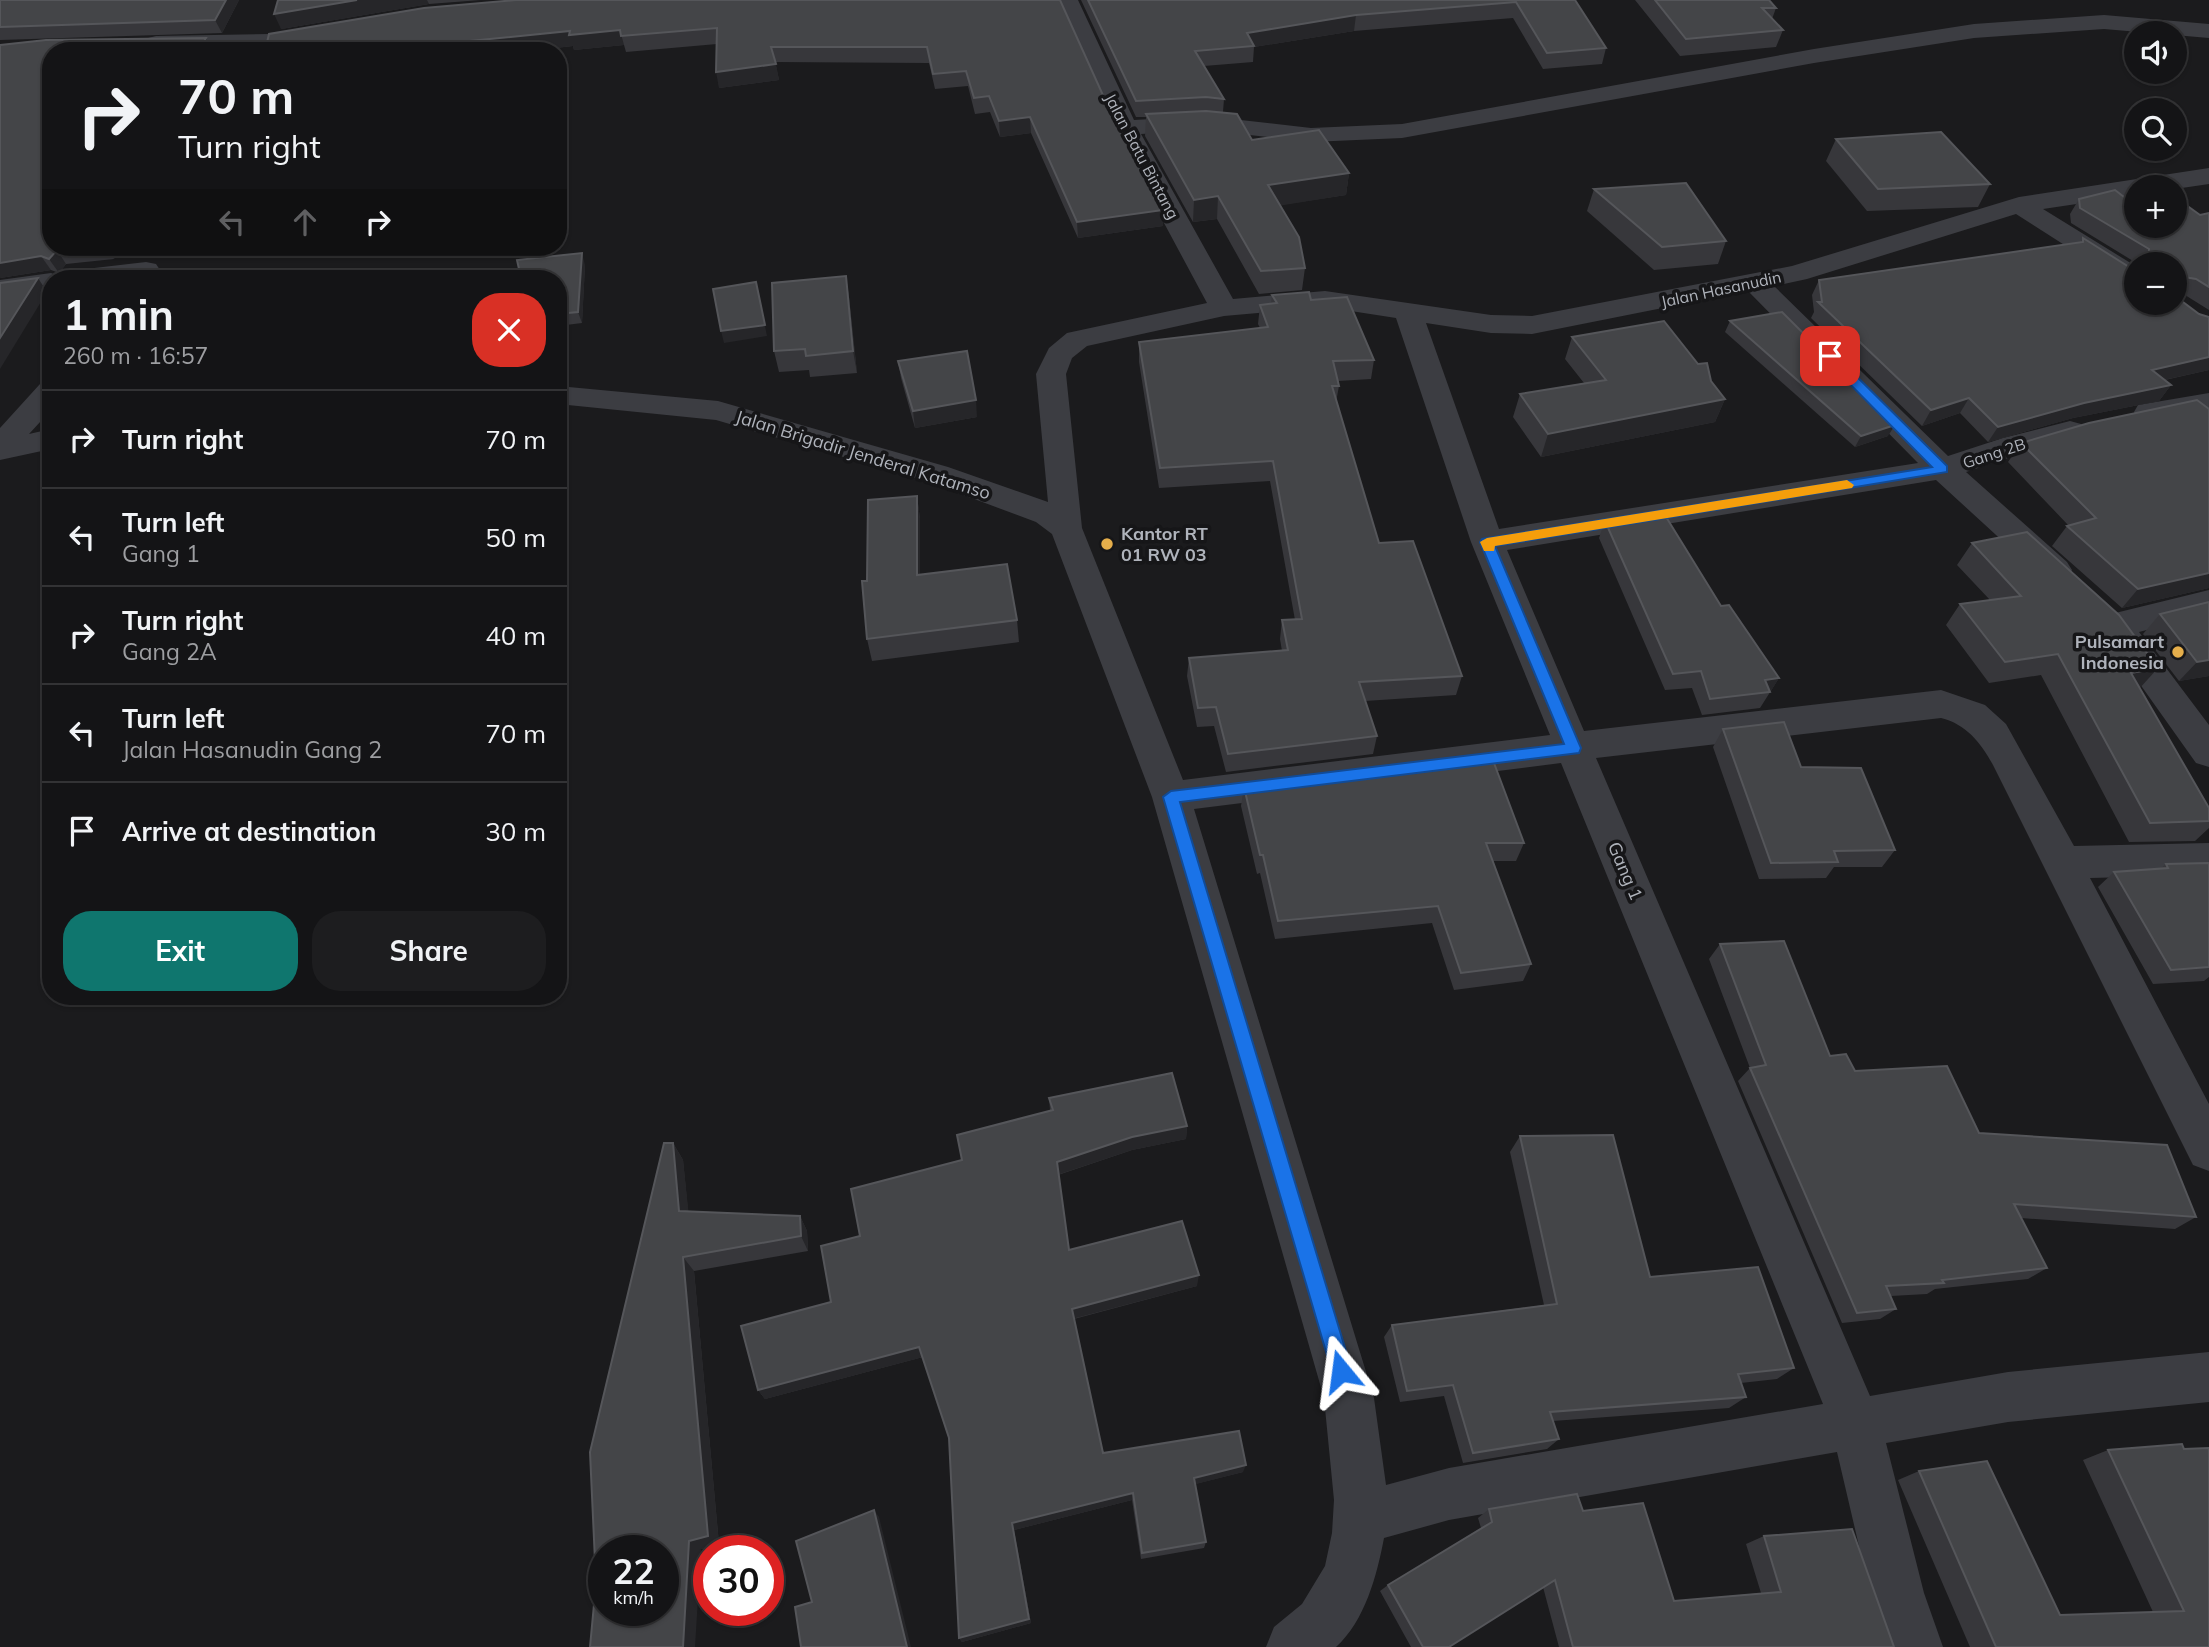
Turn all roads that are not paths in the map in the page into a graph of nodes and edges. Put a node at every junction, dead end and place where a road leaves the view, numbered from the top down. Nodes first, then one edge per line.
1 (1068, 0) edge
2 (335, 30) edge
3 (2209, 32) edge
4 (283, 42) edge
5 (1125, 128) junction
6 (2209, 176) edge
7 (2019, 205) junction
8 (149, 265) edge
9 (121, 270) edge
10 (2124, 271) edge
11 (1754, 281) junction
12 (42, 282) edge
13 (0, 288) edge
14 (1224, 308) junction
15 (1409, 314) junction
16 (567, 395) edge
17 (42, 401) edge
18 (2209, 402) edge
19 (42, 441) edge
20 (0, 448) edge
21 (1943, 469) junction
22 (1066, 528) junction
23 (1487, 542) junction
24 (2209, 602) edge
25 (2095, 606) junction
26 (1574, 748) junction
27 (2209, 753) edge
28 (1171, 797) junction
29 (2209, 859) edge
30 (2063, 863) junction
31 (2209, 1150) edge
32 (2209, 1377) edge
33 (1856, 1423) junction
34 (1361, 1518) junction
35 (1294, 1647) edge
36 (1914, 1647) edge

1 - 5 street, Jalan Batu Bintang
2 - 4 street
3 - 5 street
5 - 14 street, Jalan Batu Bintang
6 - 7 street, Jalan Hasanudin
7 - 10 street
7 - 11 street, Jalan Hasanudin
8 - 9 street
11 - 15 street, Jalan Hasanudin
11 - 21 street
12 - 13 street
14 - 15 street, Jalan Hasanudin
14 - 22 street, Jalan Hasanudin
15 - 23 street, Gang 1
16 - 22 street, Jalan Brigadir Jenderal Katamso
17 - 20 street
18 - 21 street, Gang 2B
19 - 20 street
21 - 23 street, Gang 2B
21 - 25 street
22 - 28 street
23 - 26 street, Gang 1
24 - 25 street
25 - 27 street
26 - 28 street
26 - 30 street
26 - 33 street, Gang 1
28 - 34 street
29 - 30 street
30 - 31 street
32 - 33 street
33 - 34 street
33 - 36 street, Gang 1
34 - 35 street

